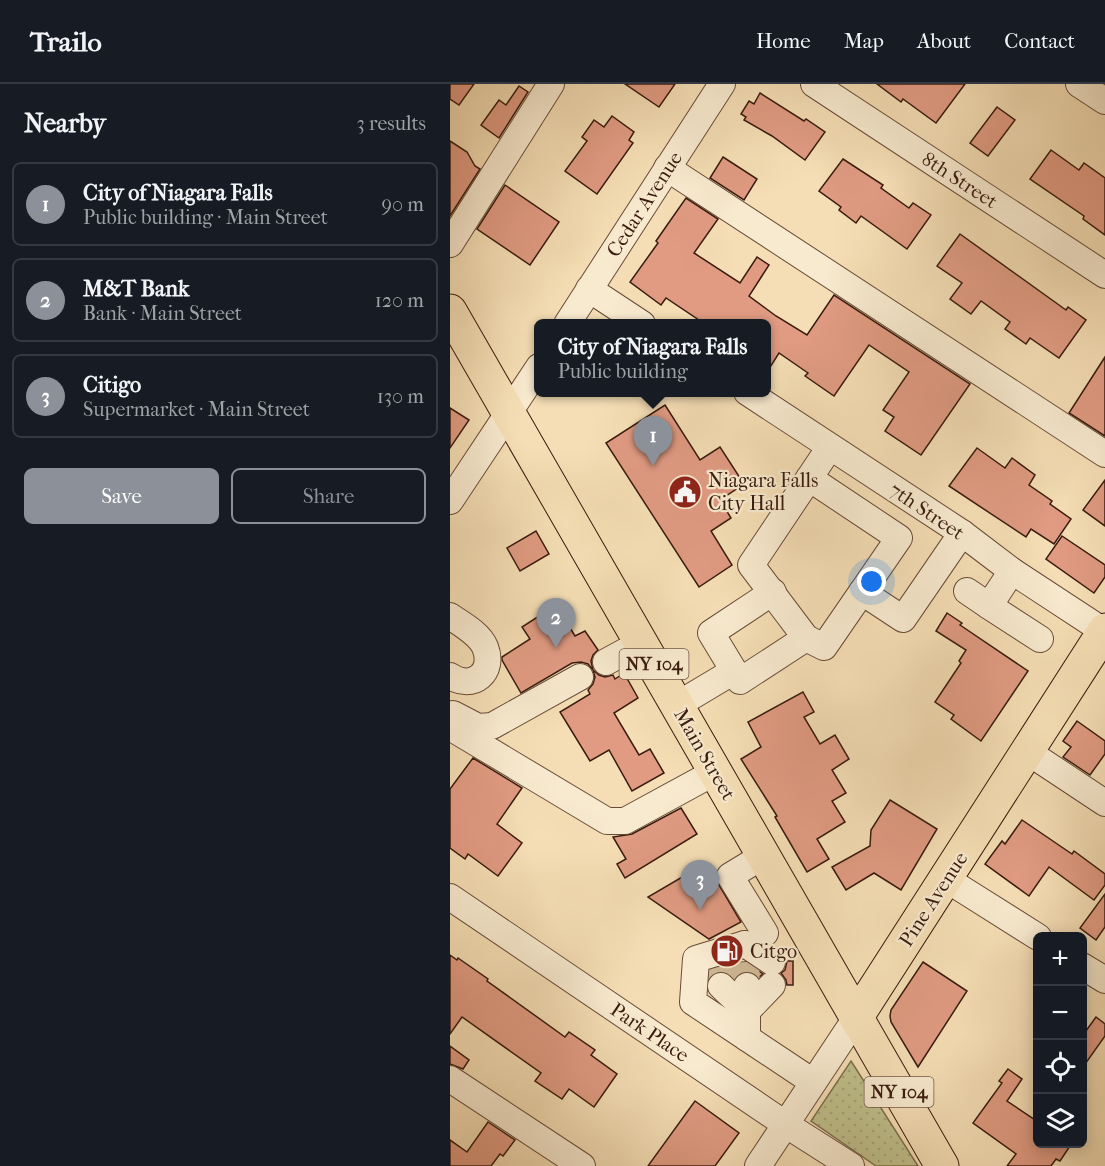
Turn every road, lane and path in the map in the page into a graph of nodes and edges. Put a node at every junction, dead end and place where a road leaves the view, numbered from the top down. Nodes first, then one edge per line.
1 (551, 84) edge
2 (722, 84) edge
3 (814, 84) edge
4 (1079, 84) edge
5 (1105, 101) edge
6 (668, 168) junction
7 (450, 244) edge
8 (1105, 275) edge
9 (589, 289) junction
10 (450, 311) edge
11 (570, 319) edge
12 (634, 319) edge
13 (534, 375) edge
14 (753, 397) edge
15 (508, 415) junction
16 (830, 447) junction
17 (1105, 454) edge
18 (875, 476) junction
19 (809, 478) junction
20 (450, 501) edge
21 (854, 508) junction
22 (962, 533) junction
23 (1012, 572) junction
24 (967, 591) dead end
25 (773, 592) junction
26 (862, 592) junction
27 (989, 606) junction
28 (450, 616) edge
29 (1105, 632) edge
30 (806, 638) junction
31 (1040, 639) dead end
32 (641, 643) junction
33 (606, 662) dead end
34 (734, 671) junction
35 (450, 676) edge
36 (580, 677) dead end
37 (677, 705) junction
38 (450, 712) edge
39 (450, 727) edge
40 (1028, 752) junction
41 (715, 772) junction
42 (1105, 802) edge
43 (764, 856) junction
44 (946, 879) junction
45 (450, 897) edge
46 (796, 914) junction
47 (1033, 934) edge
48 (742, 969) junction
49 (1087, 969) edge
50 (1105, 980) edge
51 (856, 1018) junction
52 (747, 1038) junction
53 (450, 1079) edge
54 (813, 1082) junction
55 (785, 1124) junction
56 (582, 1166) edge
57 (758, 1166) edge
58 (851, 1166) edge
59 (942, 1166) edge

1 - 7 street
2 - 6 street, Cedar Avenue
3 - 8 street, 8th Street
4 - 5 street
6 - 9 street, Cedar Avenue
6 - 17 street
9 - 11 street, Cedar Avenue
9 - 12 street
10 - 15 main road, Main Street / NY 104
13 - 15 street
14 - 16 street, 7th Street
15 - 20 street
15 - 32 main road, Main Street / NY 104
16 - 18 street, 7th Street
16 - 19 street
18 - 21 street
18 - 22 street, 7th Street
19 - 21 street
19 - 25 street
21 - 26 street
22 - 23 street, 7th Street
22 - 26 street
23 - 27 street
23 - 29 street, 7th Street
24 - 27 street
25 - 30 street
25 - 34 street
26 - 30 street
27 - 31 street
28 - 35 street
29 - 40 main road, Pine Avenue
30 - 34 street
32 - 33 street
32 - 37 main road, Main Street / NY 104
34 - 37 street
36 - 38 street
37 - 41 main road, Main Street / NY 104
39 - 41 street
40 - 42 street
40 - 44 main road, Pine Avenue
41 - 43 main road, Main Street / NY 104
43 - 46 main road, Main Street / NY 104
43 - 48 street
44 - 47 street
44 - 51 main road, Pine Avenue
45 - 55 street, Park Place
46 - 48 street
46 - 51 main road, Main Street / NY 104
48 - 48 street
48 - 52 street
48 - 52 street
49 - 50 street
51 - 54 street, Pine Avenue
51 - 59 main road, Main Street / NY 104
52 - 54 street
53 - 56 street
54 - 55 street, Pine Avenue
55 - 57 street, Pine Avenue
55 - 58 street, Park Place

